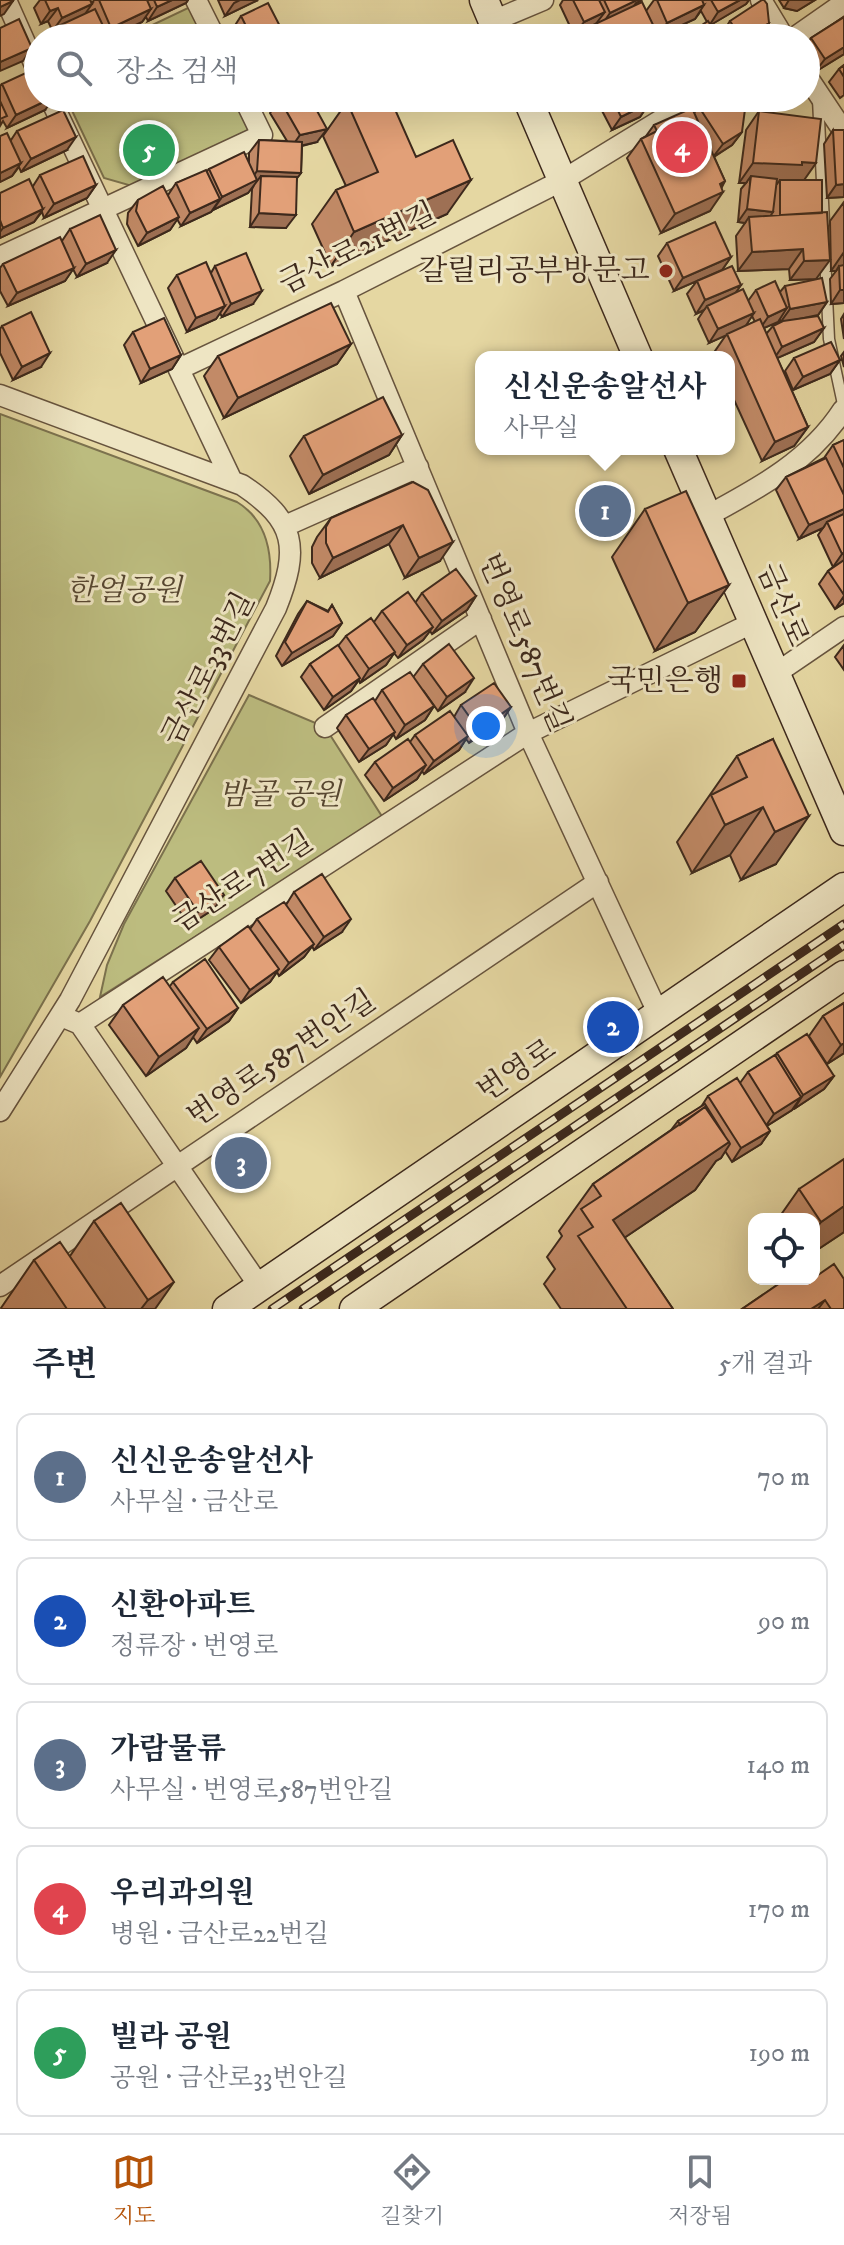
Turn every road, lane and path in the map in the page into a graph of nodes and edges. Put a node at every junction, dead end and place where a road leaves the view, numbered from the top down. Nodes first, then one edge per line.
1 (6, 0) edge
2 (196, 0) edge
3 (543, 0) edge
4 (761, 0) edge
5 (844, 3) edge
6 (492, 20) edge
7 (208, 24) edge
8 (776, 24) edge
9 (814, 24) edge
10 (24, 40) edge
11 (820, 98) edge
12 (57, 112) edge
13 (251, 112) edge
14 (533, 112) edge
15 (674, 112) edge
16 (819, 112) edge
17 (844, 132) edge
18 (563, 180) junction
19 (102, 209) junction
20 (824, 232) edge
21 (825, 248) edge
22 (0, 257) edge
23 (344, 291) junction
24 (635, 351) edge
25 (179, 369) junction
26 (0, 395) edge
27 (843, 410) edge
28 (681, 455) edge
29 (418, 467) junction
30 (231, 479) junction
31 (707, 516) junction
32 (285, 526) junction
33 (481, 619) junction
34 (752, 623) junction
35 (844, 627) edge
36 (775, 674) junction
37 (325, 727) dead end
38 (528, 733) junction
39 (844, 831) edge
40 (598, 882) junction
41 (844, 887) edge
42 (844, 975) edge
43 (659, 1015) junction
44 (70, 1020) junction
45 (0, 1111) edge
46 (178, 1166) junction
47 (0, 1286) edge
48 (260, 1287) junction
49 (369, 1302) edge
50 (227, 1309) edge

1 - 10 street
2 - 7 street
3 - 6 street
4 - 8 street
5 - 9 street
11 - 17 street
12 - 19 street
13 - 19 street
14 - 18 street
15 - 18 street, 금산로21번길
16 - 20 lane
18 - 23 street, 금산로21번길
18 - 24 street
19 - 22 street
19 - 25 street
21 - 27 lane
23 - 25 street, 금산로21번길
23 - 29 street, 번영로587번길
25 - 30 street
26 - 30 street
27 - 31 street
28 - 31 street, 금산로
29 - 32 street
29 - 33 street, 번영로587번길
30 - 32 street
31 - 34 street, 금산로
32 - 44 street, 금산로33번길
33 - 37 street
33 - 38 street, 번영로587번길
34 - 36 street, 금산로
34 - 38 street, 금산로7번길
35 - 36 street
36 - 39 street, 금산로
38 - 40 street, 번영로587번길
38 - 44 street, 금산로7번길
40 - 43 street, 번영로587번길
40 - 46 street, 번영로587번안길
41 - 43 street, 번영로
42 - 49 street
43 - 48 street, 번영로
44 - 45 street, 금산로33번길
44 - 46 street
46 - 47 street, 번영로587번안길
46 - 48 street
48 - 50 street, 번영로

